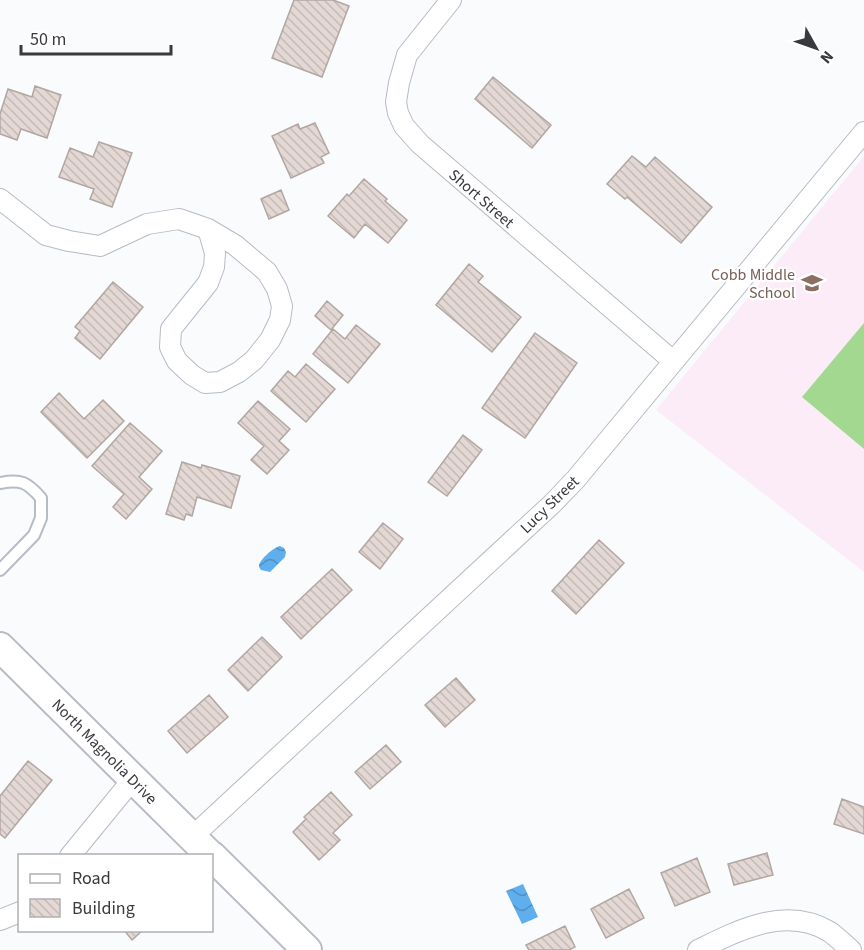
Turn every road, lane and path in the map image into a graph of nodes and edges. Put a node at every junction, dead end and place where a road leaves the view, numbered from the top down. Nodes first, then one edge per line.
1 (452, 0) edge
2 (864, 132) edge
3 (0, 199) edge
4 (208, 229) junction
5 (673, 361) junction
6 (0, 483) edge
7 (0, 570) edge
8 (0, 647) edge
9 (133, 779) junction
10 (205, 850) edge
11 (71, 854) edge
12 (213, 858) edge
13 (18, 913) edge
14 (0, 920) edge
15 (307, 950) edge
16 (698, 950) edge
17 (851, 950) edge

1 - 5 street, Short Street
2 - 5 street, Lucy Street
3 - 4 street
4 - 4 street
5 - 10 street, Lucy Street
6 - 7 lane
8 - 9 main road, North Magnolia Drive
9 - 10 main road, North Magnolia Drive
9 - 11 street
12 - 15 main road, North Magnolia Drive
13 - 14 street
16 - 17 street

